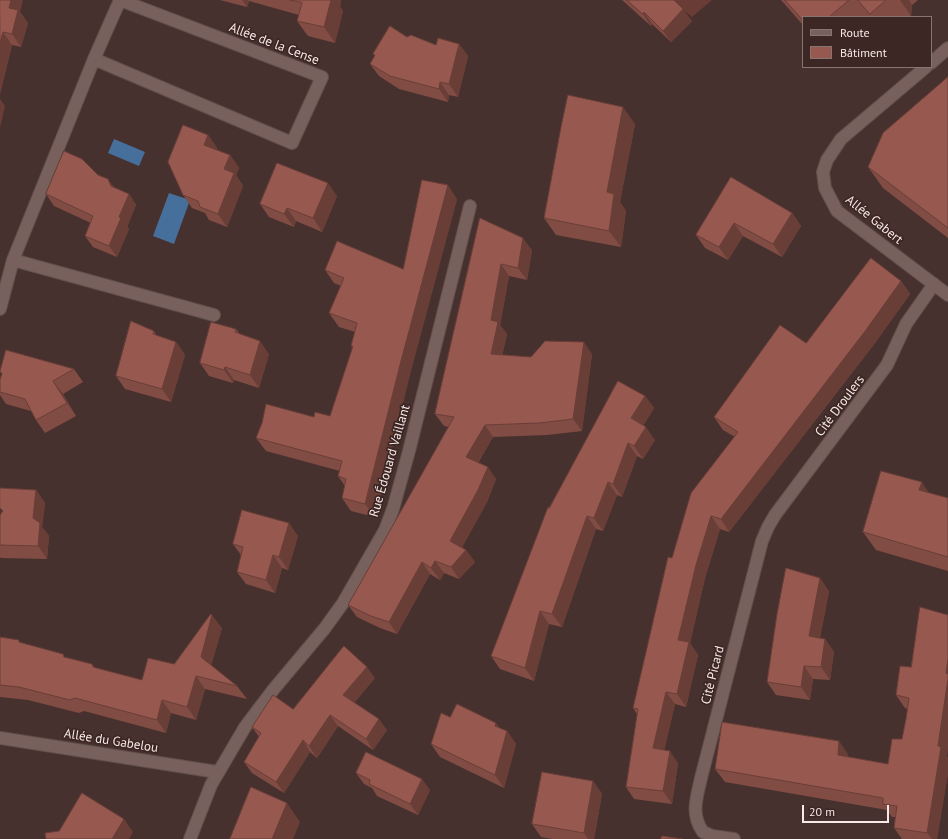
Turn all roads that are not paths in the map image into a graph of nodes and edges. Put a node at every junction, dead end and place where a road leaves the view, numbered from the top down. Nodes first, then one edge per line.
1 (948, 48) edge
2 (94, 59) junction
3 (932, 62) edge
4 (925, 68) edge
5 (470, 206) dead end
6 (13, 260) junction
7 (934, 284) junction
8 (948, 295) edge
9 (0, 309) edge
10 (214, 315) dead end
11 (762, 541) joint
12 (0, 738) edge
13 (217, 772) junction
14 (190, 839) edge
15 (734, 839) edge

1 - 3 street
2 - 2 street, Allée de la Cense
2 - 6 street, Allée de la Cense
4 - 7 street, Allée Gabert
5 - 13 street, Rue Édouard Vaillant
6 - 9 street, Allée de la Cense
6 - 10 street
7 - 8 street, Allée Gabert
7 - 11 street, Cité Droulers
11 - 15 street, Cité Picard
12 - 13 street, Allée du Gabelou
13 - 14 street, Rue Édouard Vaillant

